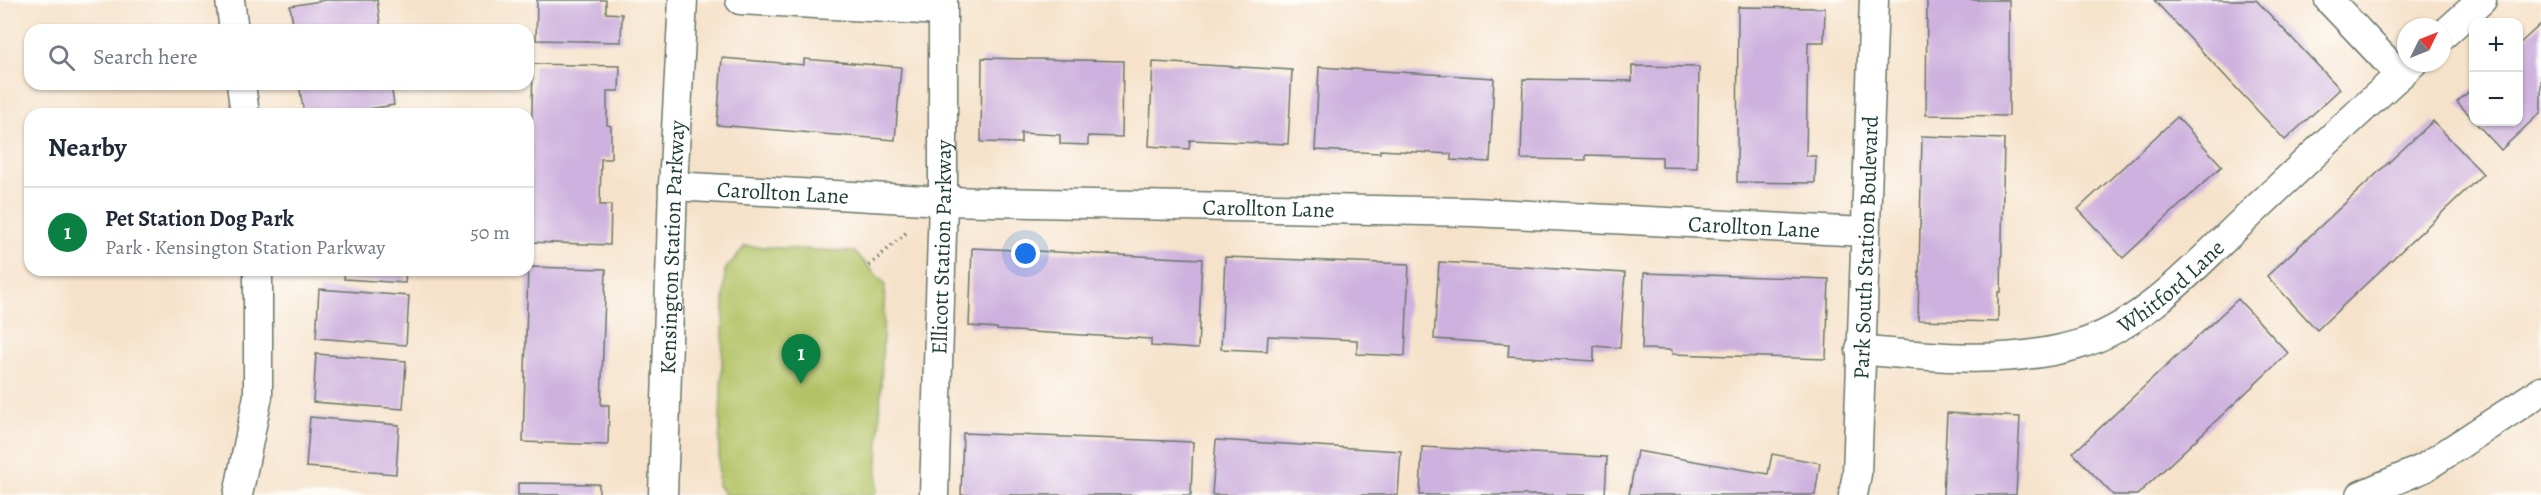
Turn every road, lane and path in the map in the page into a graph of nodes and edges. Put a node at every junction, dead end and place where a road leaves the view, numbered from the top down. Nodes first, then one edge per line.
1 (230, 0) edge
2 (683, 0) edge
3 (740, 0) edge
4 (1874, 0) edge
5 (2329, 0) edge
6 (2482, 0) edge
7 (942, 5) edge
8 (233, 24) edge
9 (2451, 28) edge
10 (2397, 61) edge
11 (2403, 72) edge
12 (242, 90) edge
13 (244, 108) edge
14 (672, 186) junction
15 (943, 201) junction
16 (908, 230) dead end
17 (1865, 232) junction
18 (869, 266) dead end
19 (258, 276) edge
20 (1860, 350) junction
21 (2541, 391) edge
22 (238, 495) edge
23 (663, 495) edge
24 (934, 495) edge
25 (1853, 495) edge
26 (2361, 495) edge

1 - 8 street
2 - 14 street, Kensington Station Parkway
3 - 7 street
4 - 17 street, Park South Station Boulevard
5 - 10 street
6 - 9 street
7 - 15 street, Ellicott Station Parkway
11 - 20 street, Whitford Lane
12 - 13 street
14 - 15 street, Carollton Lane
14 - 23 street, Kensington Station Parkway
15 - 17 street, Carollton Lane
15 - 24 street, Ellicott Station Parkway
16 - 18 path
17 - 20 street, Park South Station Boulevard
19 - 22 street
20 - 25 street, Park South Station Boulevard
21 - 26 street

